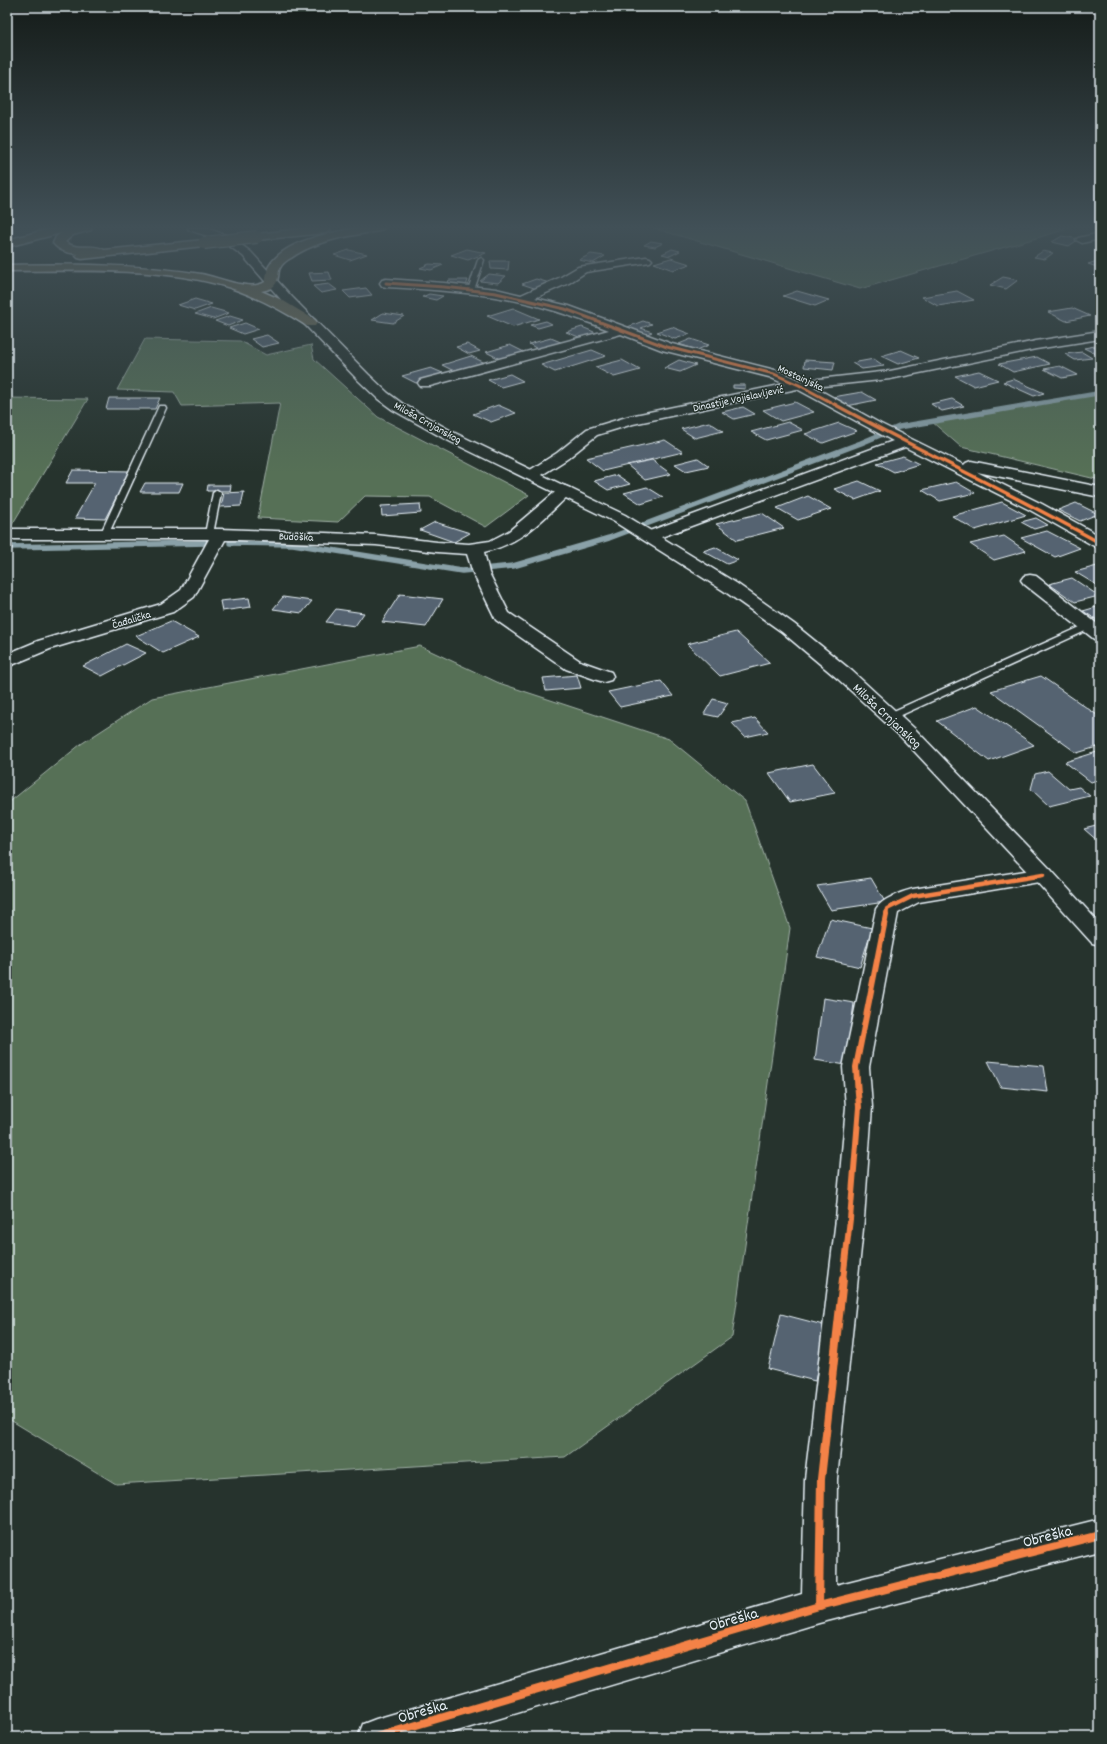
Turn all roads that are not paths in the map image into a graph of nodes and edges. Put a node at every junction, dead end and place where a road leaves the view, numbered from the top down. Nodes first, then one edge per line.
1 (290, 309) edge
2 (297, 309) edge
3 (566, 309) edge
4 (311, 323) junction
5 (623, 330) junction
6 (1100, 334) edge
7 (425, 383) dead end
8 (799, 385) junction
9 (162, 408) dead end
10 (903, 440) junction
11 (940, 459) junction
12 (532, 475) junction
13 (565, 491) junction
14 (1100, 492) edge
15 (217, 493) dead end
16 (105, 533) junction
17 (7, 534) edge
18 (214, 534) junction
19 (646, 534) junction
20 (1100, 543) edge
21 (477, 560) junction
22 (1030, 580) dead end
23 (1094, 630) edge
24 (7, 661) edge
25 (604, 676) dead end
26 (891, 716) junction
27 (1043, 875) junction
28 (1100, 938) edge
29 (1100, 1535) edge
30 (819, 1606) junction
31 (376, 1737) edge

1 - 4 main road
2 - 4 street, Miloša Crnjanskog
3 - 5 street, Mostainjska
4 - 12 street, Miloša Crnjanskog
5 - 7 street
5 - 8 street, Mostainjska
6 - 8 street, Dinastije Vojislavljević
8 - 10 street, Mostainjska
8 - 12 street, Dinastije Vojislavljević
9 - 16 lane
10 - 11 street
10 - 19 street
11 - 14 street
11 - 20 street
12 - 13 street, Miloša Crnjanskog
13 - 19 street, Miloša Crnjanskog
13 - 21 street, Budoška
15 - 18 lane
16 - 17 street, Budoška
16 - 18 street, Budoška
18 - 21 street, Budoška
18 - 24 street, Čađalička
19 - 26 street, Miloša Crnjanskog
21 - 25 street
22 - 23 street
23 - 26 lane
26 - 27 street, Miloša Crnjanskog
27 - 28 street, Miloša Crnjanskog
27 - 30 street
29 - 30 street, Obreška
30 - 31 street, Obreška

